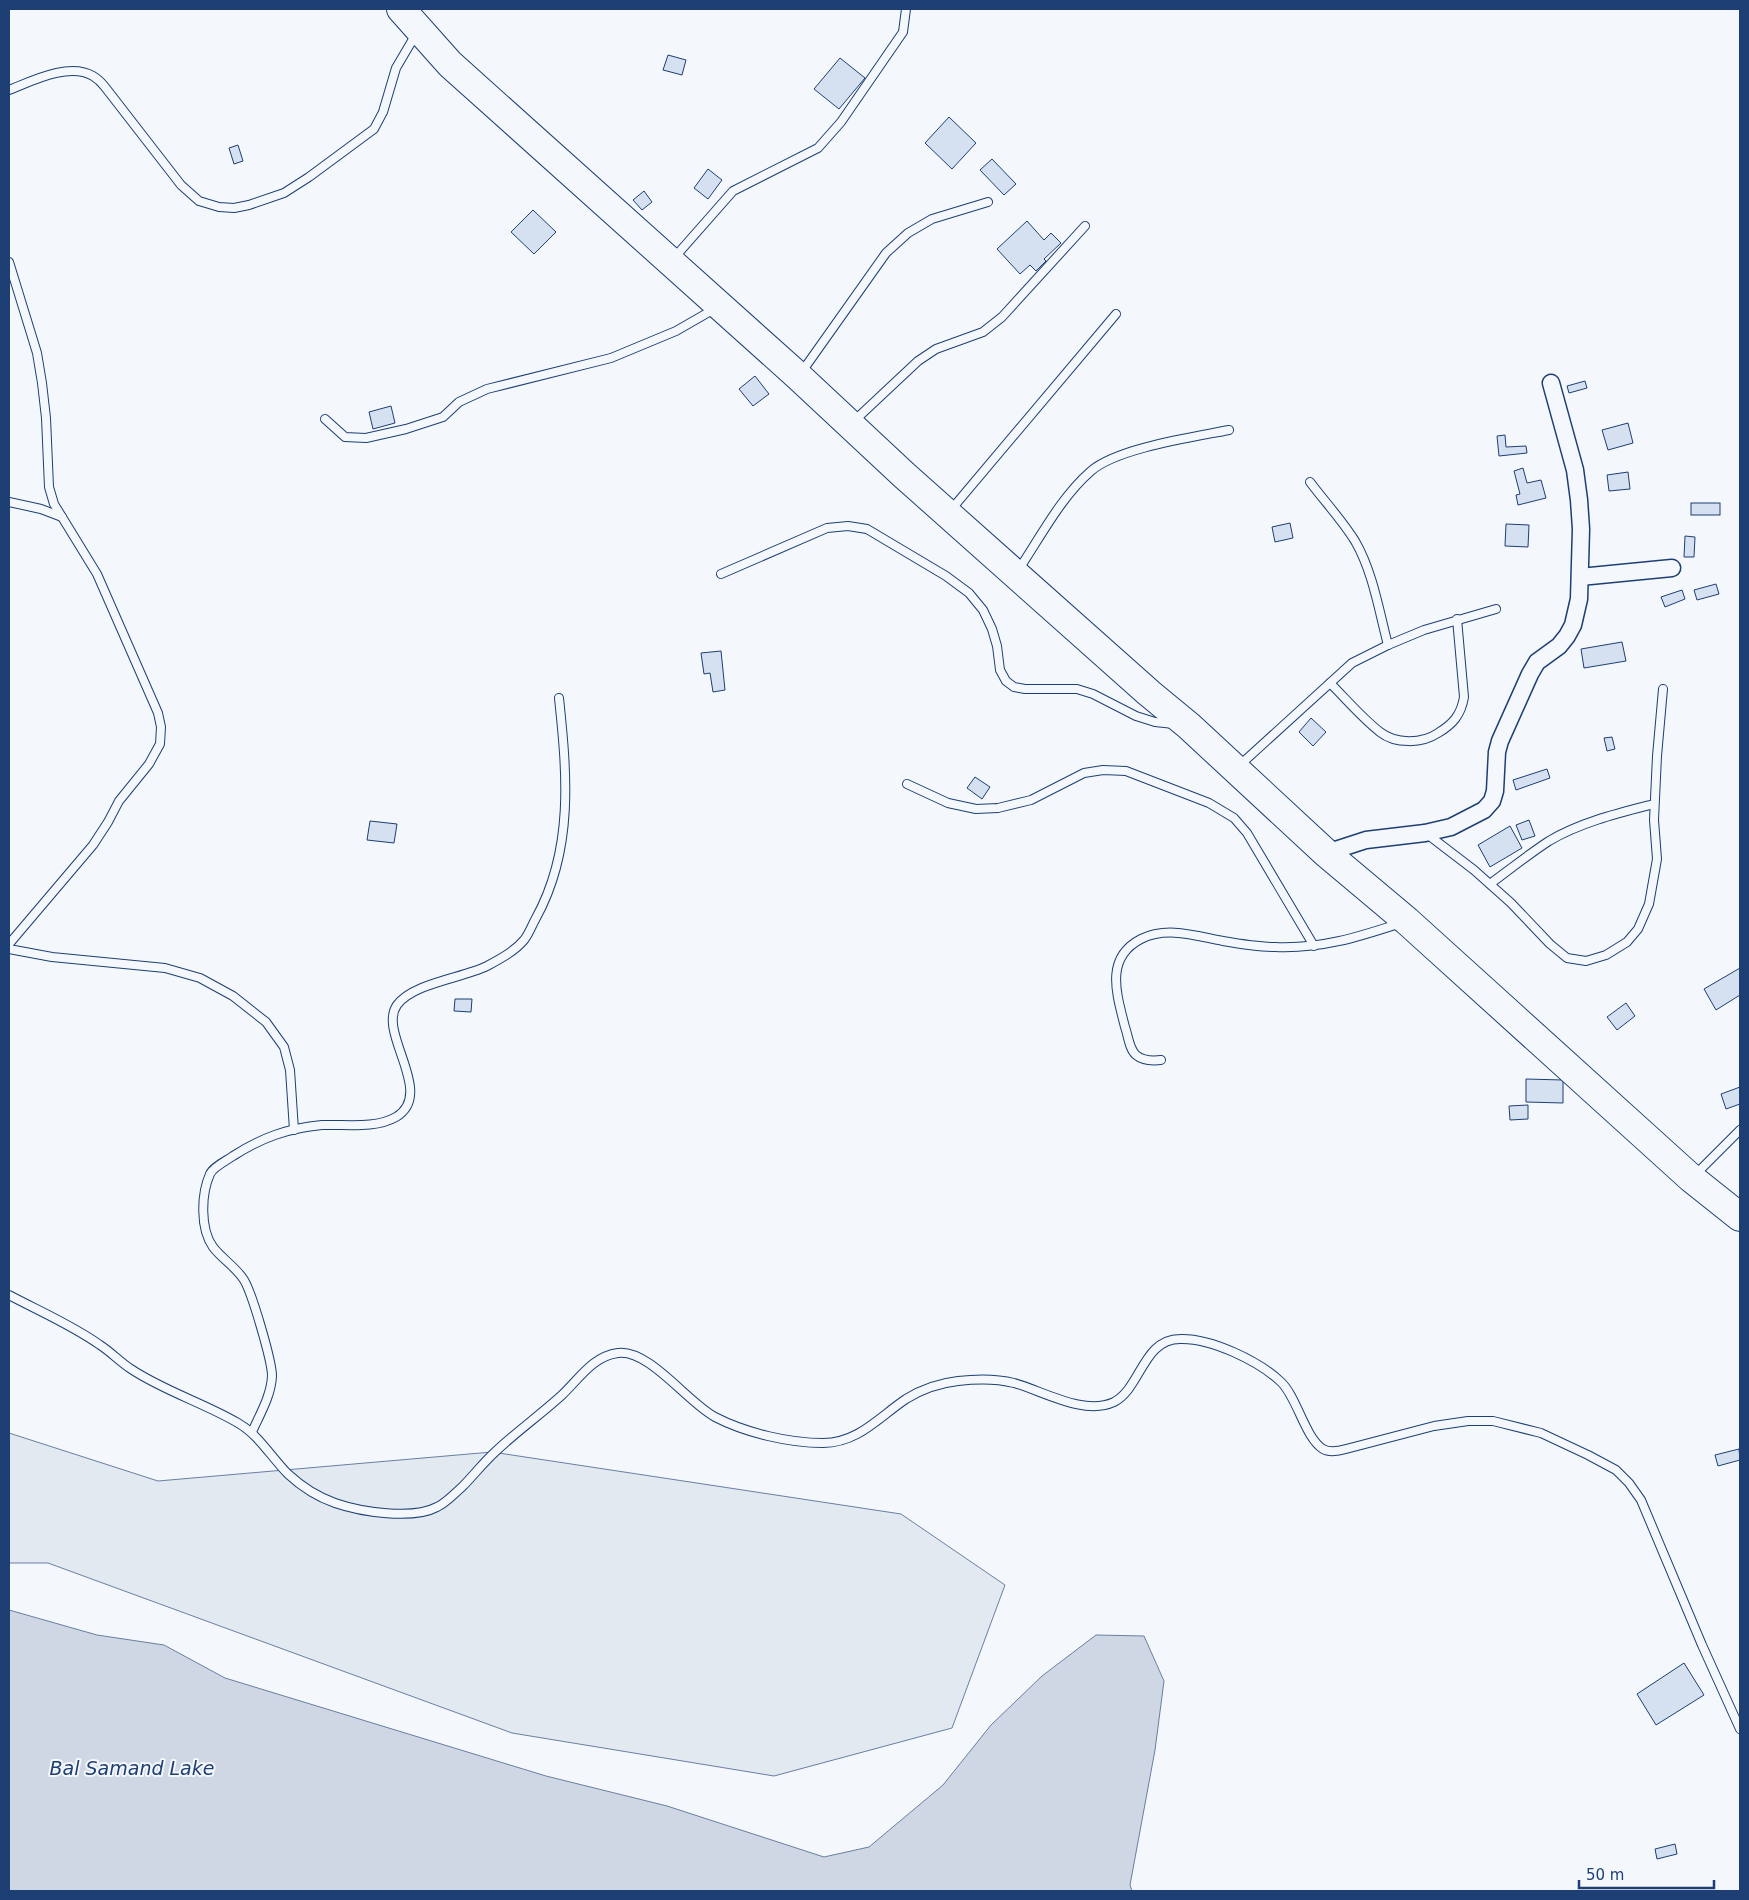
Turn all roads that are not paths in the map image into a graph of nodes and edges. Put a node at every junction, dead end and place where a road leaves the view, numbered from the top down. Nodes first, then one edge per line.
1 (906, 9) edge
2 (406, 14) edge
3 (9, 90) edge
4 (988, 202) dead end
5 (1085, 226) dead end
6 (671, 261) junction
7 (9, 262) edge
8 (720, 306) junction
9 (1116, 314) dead end
10 (798, 376) junction
11 (1551, 383) dead end
12 (325, 419) dead end
13 (850, 424) junction
14 (1229, 430) dead end
15 (1310, 482) dead end
16 (9, 502) edge
17 (949, 513) junction
18 (62, 517) junction
19 (1672, 568) dead end
20 (1016, 573) junction
21 (721, 574) dead end
22 (1580, 577) junction
23 (1496, 609) dead end
24 (1457, 619) junction
25 (1388, 645) junction
26 (1330, 683) junction
27 (1663, 689) dead end
28 (559, 698) dead end
29 (1188, 726) junction
30 (1234, 770) junction
31 (907, 784) dead end
32 (1654, 804) junction
33 (1425, 833) junction
34 (1326, 853) junction
35 (1490, 884) junction
36 (1408, 921) junction
37 (9, 944) edge
38 (1314, 946) junction
39 (9, 949) edge
40 (1161, 1060) dead end
41 (294, 1130) junction
42 (1740, 1130) edge
43 (1692, 1178) junction
44 (1740, 1217) edge
45 (9, 1295) edge
46 (252, 1432) junction
47 (1740, 1729) edge

1 - 6 lane
2 - 3 lane
2 - 6 highway
4 - 10 lane
5 - 13 lane
6 - 8 highway
7 - 18 lane
8 - 10 highway
8 - 12 lane
9 - 17 lane
10 - 13 highway
11 - 22 street
13 - 17 highway
14 - 20 lane
15 - 25 lane
16 - 18 lane
17 - 20 highway
18 - 37 lane
19 - 22 street
20 - 29 highway
21 - 29 lane
22 - 33 street
23 - 24 lane
24 - 25 lane
24 - 26 lane
25 - 26 lane
26 - 30 lane
27 - 32 lane
28 - 41 lane
29 - 30 highway
30 - 34 highway
31 - 38 lane
32 - 35 lane
32 - 35 lane
33 - 34 street
33 - 35 lane
34 - 36 highway
36 - 38 lane
36 - 43 highway
38 - 40 lane
39 - 41 lane
41 - 46 lane
42 - 43 lane
43 - 44 highway
45 - 46 lane
46 - 47 lane

